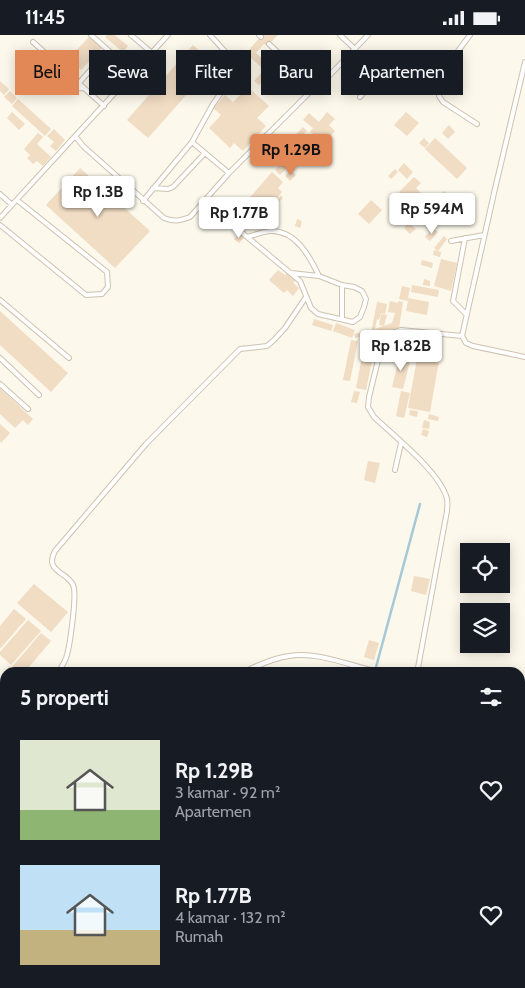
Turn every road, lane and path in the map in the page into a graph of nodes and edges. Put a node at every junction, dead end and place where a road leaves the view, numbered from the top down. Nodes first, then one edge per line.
1 (91, 35) edge
2 (131, 35) edge
3 (168, 35) edge
4 (210, 35) edge
5 (340, 35) edge
6 (368, 35) edge
7 (470, 35) edge
8 (33, 42) dead end
9 (269, 44) dead end
10 (355, 49) junction
11 (42, 50) edge
12 (108, 50) edge
13 (148, 50) edge
14 (155, 50) edge
15 (275, 50) edge
16 (458, 50) edge
17 (525, 62) edge
18 (89, 72) edge
19 (331, 74) edge
20 (79, 83) joint
21 (79, 88) edge
22 (84, 88) junction
23 (113, 95) edge
24 (307, 95) edge
25 (439, 95) edge
26 (104, 105) junction
27 (477, 124) dead end
28 (76, 137) junction
29 (192, 142) junction
30 (205, 153) junction
31 (229, 173) junction
32 (154, 188) junction
33 (0, 194) edge
34 (17, 200) junction
35 (143, 201) junction
36 (204, 201) junction
37 (12, 205) junction
38 (0, 218) edge
39 (0, 225) edge
40 (484, 235) junction
41 (247, 237) junction
42 (465, 238) junction
43 (451, 241) dead end
44 (291, 273) junction
45 (319, 277) junction
46 (342, 285) junction
47 (306, 297) junction
48 (0, 300) edge
49 (466, 314) junction
50 (342, 319) junction
51 (462, 336) junction
52 (525, 357) edge
53 (0, 358) edge
54 (69, 358) dead end
55 (0, 384) edge
56 (39, 395) dead end
57 (28, 409) dead end
58 (401, 443) junction
59 (395, 470) dead end
60 (61, 667) edge
61 (256, 667) edge
62 (362, 667) edge
63 (418, 667) edge

1 - 12 lane
2 - 13 lane
3 - 14 lane
4 - 29 lane
5 - 10 lane
6 - 10 lane
7 - 16 lane
8 - 11 lane
9 - 15 lane
10 - 19 lane
17 - 40 lane
18 - 20 lane
20 - 22 lane
21 - 22 lane
22 - 26 lane
23 - 26 lane
24 - 31 lane
25 - 27 lane
26 - 28 lane
28 - 34 lane
28 - 35 lane
29 - 30 lane
29 - 32 lane
30 - 31 lane
30 - 32 lane
31 - 36 lane
32 - 35 lane
33 - 37 lane
34 - 37 lane
34 - 39 lane
35 - 36 lane
36 - 41 lane
37 - 38 lane
40 - 42 lane
40 - 49 lane
41 - 44 lane
41 - 45 lane
42 - 43 lane
42 - 49 lane
44 - 45 lane
44 - 47 lane
45 - 46 lane
46 - 50 lane
46 - 50 lane
47 - 50 lane
47 - 60 lane
48 - 54 lane
49 - 51 lane
51 - 52 lane
51 - 58 lane
53 - 56 lane
55 - 57 lane
58 - 59 lane
58 - 63 lane
61 - 62 lane

